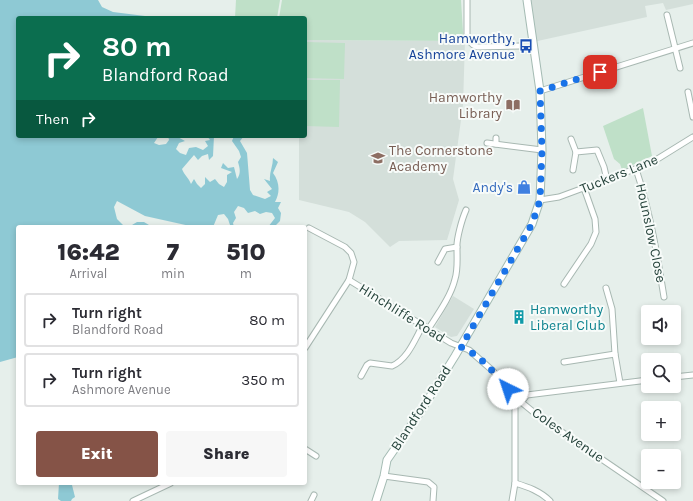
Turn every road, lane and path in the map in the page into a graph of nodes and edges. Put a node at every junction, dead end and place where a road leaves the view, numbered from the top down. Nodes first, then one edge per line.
1 (467, 0) edge
2 (528, 0) edge
3 (667, 15) dead end
4 (693, 43) edge
5 (520, 46) dead end
6 (676, 48) junction
7 (680, 68) dead end
8 (540, 91) junction
9 (688, 92) dead end
10 (693, 117) edge
11 (693, 137) edge
12 (496, 138) dead end
13 (571, 139) dead end
14 (487, 143) dead end
15 (496, 144) junction
16 (542, 150) junction
17 (576, 152) junction
18 (636, 169) junction
19 (573, 170) dead end
20 (607, 180) junction
21 (584, 188) junction
22 (540, 200) junction
23 (466, 210) dead end
24 (309, 228) dead end
25 (457, 248) junction
26 (438, 262) dead end
27 (349, 280) junction
28 (564, 284) dead end
29 (606, 288) dead end
30 (664, 297) dead end
31 (423, 325) junction
32 (429, 328) junction
33 (307, 345) edge
34 (461, 347) junction
35 (615, 354) junction
36 (564, 362) dead end
37 (693, 375) edge
38 (361, 376) dead end
39 (681, 376) edge
40 (641, 381) edge
41 (620, 383) junction
42 (515, 398) junction
43 (521, 402) junction
44 (307, 450) edge
45 (316, 456) dead end
46 (384, 476) junction
47 (514, 483) junction
48 (167, 485) edge
49 (314, 495) dead end
50 (137, 500) edge
51 (311, 501) edge
52 (376, 501) edge
53 (433, 501) edge
54 (512, 501) edge
55 (550, 501) edge
56 (663, 501) edge

1 - 5 street
2 - 8 main road, Blandford Road
3 - 6 street
4 - 6 street
6 - 7 street
6 - 8 street
8 - 16 main road, Blandford Road
9 - 10 street
11 - 18 street, Tuckers Lane
12 - 15 street
13 - 17 street
14 - 15 street
15 - 16 street
16 - 22 main road, Blandford Road
17 - 19 street
17 - 20 street
18 - 20 street, Tuckers Lane
18 - 30 street, Hounslow Close
20 - 21 street, Tuckers Lane
21 - 22 street, Tuckers Lane
21 - 28 street
22 - 34 main road, Blandford Road
23 - 25 street
24 - 27 street, Hinchliffe Road
25 - 26 street
25 - 32 street
27 - 31 street, Hinchliffe Road
27 - 33 street
29 - 35 street
31 - 32 street, Hinchliffe Road
31 - 38 street
32 - 34 street, Hinchliffe Road
34 - 42 street, Coles Avenue
34 - 46 main road, Blandford Road
35 - 36 street
35 - 41 street
37 - 39 street
40 - 41 street
41 - 43 street
42 - 43 street, Coles Avenue
42 - 47 street
43 - 56 street, Coles Avenue
44 - 45 street
46 - 52 main road, Blandford Road
46 - 53 street
47 - 54 street
47 - 55 street
48 - 50 street
49 - 51 street

